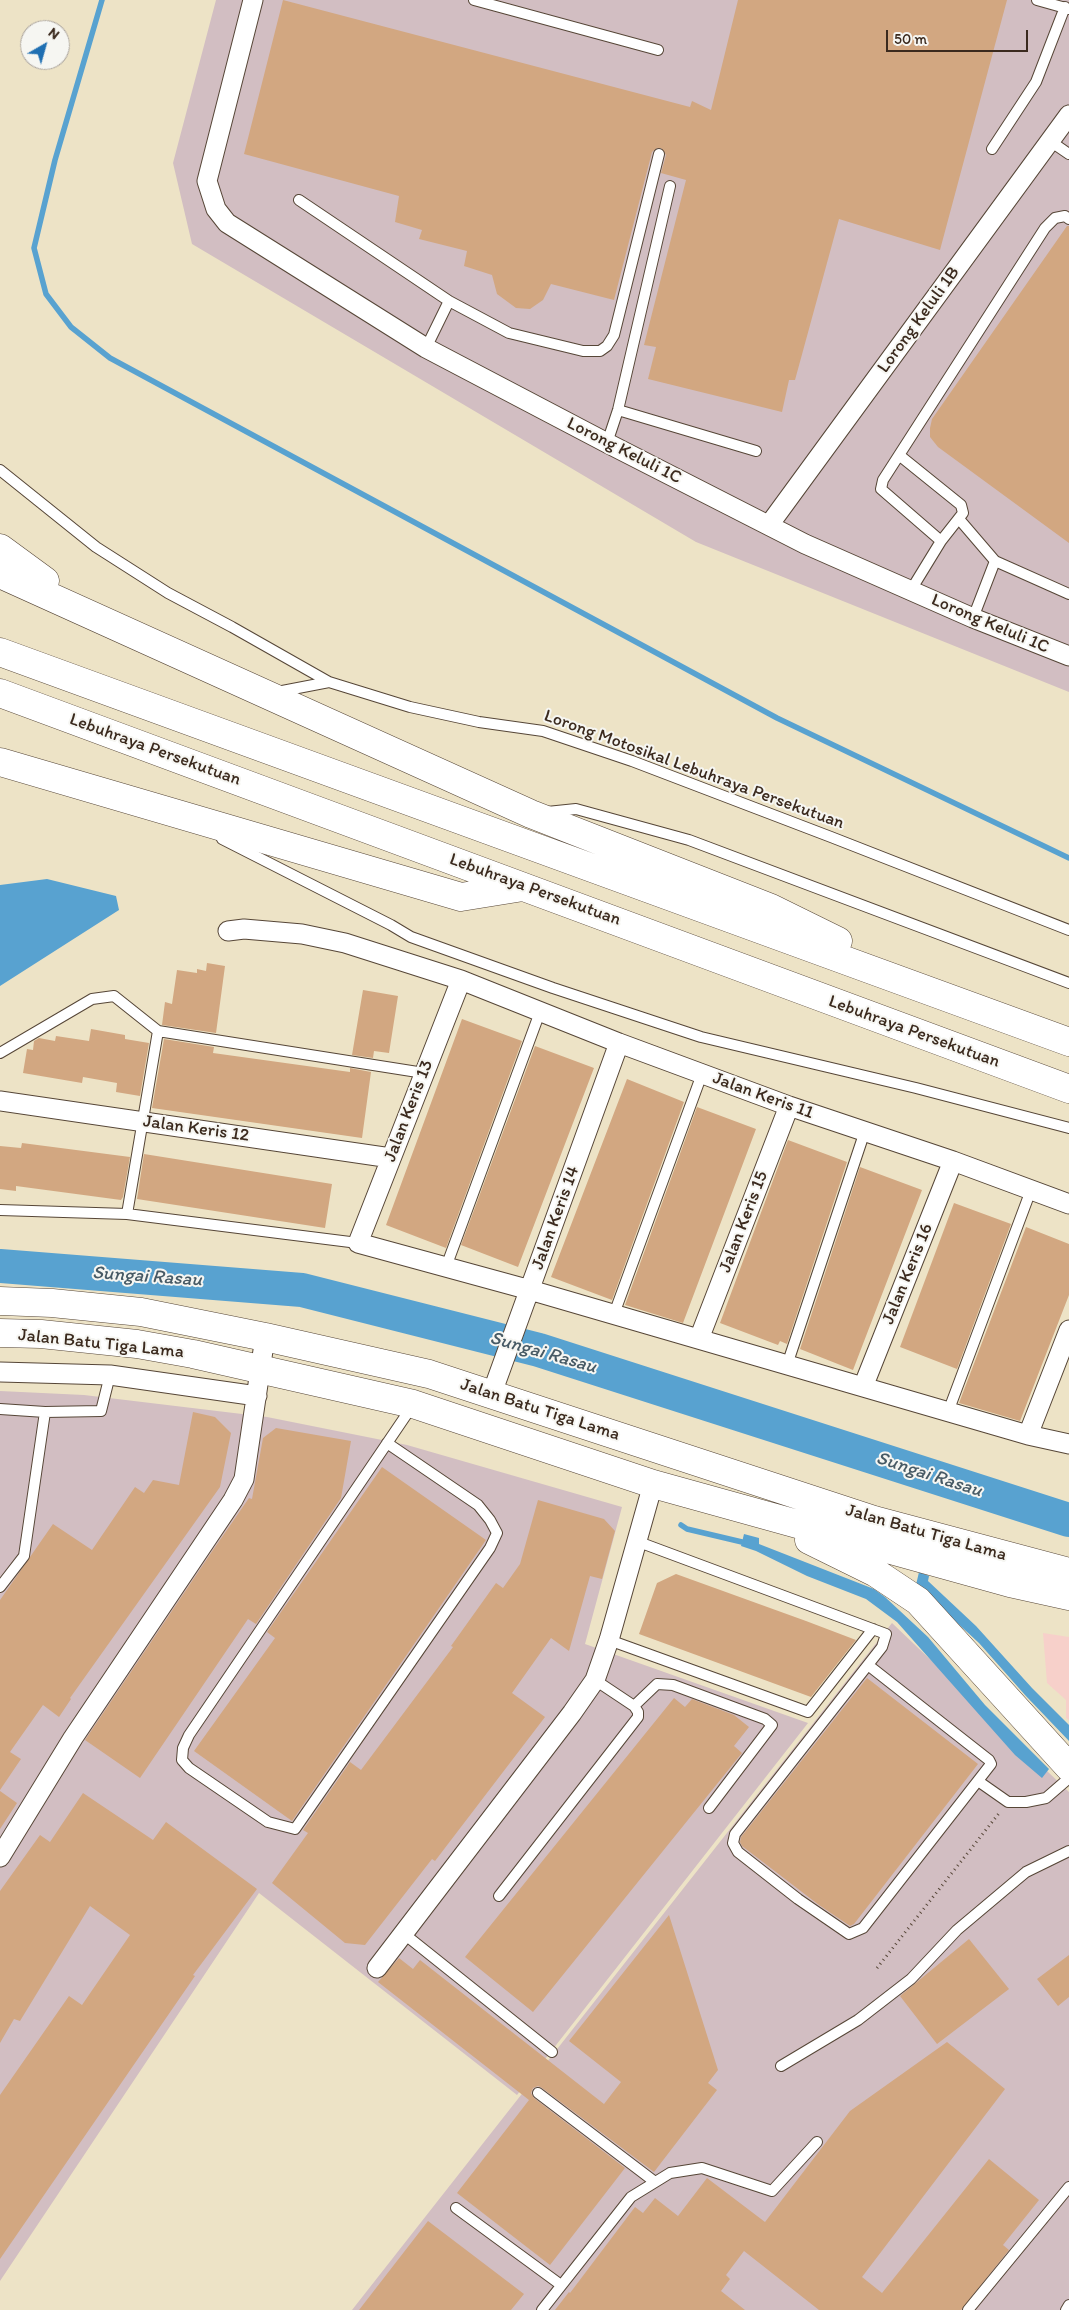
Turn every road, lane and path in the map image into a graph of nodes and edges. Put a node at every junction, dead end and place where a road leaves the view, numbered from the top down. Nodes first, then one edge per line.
1 (253, 0) edge
2 (474, 0) edge
3 (1037, 0) edge
4 (1067, 8) edge
5 (658, 50) dead end
6 (1069, 115) edge
7 (1050, 141) junction
8 (992, 149) dead end
9 (659, 154) dead end
10 (1069, 154) edge
11 (670, 186) dead end
12 (298, 200) dead end
13 (1069, 219) edge
14 (449, 301) junction
15 (426, 348) junction
16 (618, 410) junction
17 (607, 443) junction
18 (756, 451) dead end
19 (899, 455) junction
20 (0, 470) edge
21 (959, 519) junction
22 (769, 525) junction
23 (941, 541) junction
24 (0, 548) edge
25 (995, 561) junction
26 (0, 574) edge
27 (911, 590) junction
28 (1069, 594) edge
29 (87, 613) junction
30 (973, 618) junction
31 (0, 652) edge
32 (1069, 656) edge
33 (328, 682) junction
34 (0, 693) edge
35 (266, 694) junction
36 (0, 762) edge
37 (166, 810) junction
38 (531, 814) junction
39 (524, 886) junction
40 (1069, 930) edge
41 (228, 931) dead end
42 (461, 980) junction
43 (1069, 983) edge
44 (961, 1002) junction
45 (540, 1012) junction
46 (158, 1031) junction
47 (1069, 1042) edge
48 (619, 1044) junction
49 (0, 1053) edge
50 (424, 1073) junction
51 (702, 1074) junction
52 (1069, 1089) edge
53 (0, 1101) edge
54 (789, 1106) junction
55 (143, 1122) junction
56 (1069, 1128) edge
57 (865, 1131) junction
58 (391, 1158) junction
59 (953, 1161) junction
60 (1031, 1190) junction
61 (1069, 1204) edge
62 (0, 1210) edge
63 (127, 1214) junction
64 (358, 1243) junction
65 (446, 1267) junction
66 (530, 1290) junction
67 (0, 1301) edge
68 (614, 1314) junction
69 (1069, 1330) edge
70 (0, 1333) edge
71 (265, 1337) junction
72 (699, 1339) junction
73 (787, 1365) junction
74 (260, 1369) junction
75 (0, 1372) edge
76 (110, 1375) junction
77 (863, 1387) junction
78 (492, 1393) junction
79 (257, 1396) junction
80 (413, 1404) junction
81 (0, 1410) edge
82 (45, 1412) junction
83 (948, 1412) junction
84 (1028, 1435) junction
85 (387, 1443) junction
86 (1069, 1444) edge
87 (653, 1484) junction
88 (749, 1511) junction
89 (636, 1541) junction
90 (1069, 1572) edge
91 (0, 1587) edge
92 (1069, 1596) edge
93 (873, 1629) junction
94 (609, 1640) junction
95 (868, 1665) junction
96 (595, 1680) junction
97 (634, 1706) junction
98 (1069, 1767) edge
99 (1069, 1778) edge
100 (978, 1781) junction
101 (1008, 1802) junction
102 (709, 1808) dead end
103 (1069, 1851) edge
104 (0, 1857) edge
105 (499, 1896) dead end
106 (403, 1933) junction
107 (377, 1968) dead end
108 (877, 1968) dead end
109 (552, 2052) dead end
110 (781, 2066) dead end
111 (538, 2093) dead end
112 (817, 2142) dead end
113 (655, 2182) junction
114 (1069, 2187) edge
115 (456, 2208) dead end
116 (562, 2285) junction
117 (1069, 2305) edge
118 (542, 2310) edge
119 (968, 2310) edge
120 (1066, 2310) edge

1 - 15 street, Lorong Keluli 1C
2 - 5 lane
3 - 4 lane
4 - 8 lane
6 - 7 street, Lorong Keluli 1B
7 - 10 lane
7 - 22 street, Lorong Keluli 1B
9 - 14 lane
11 - 16 lane
12 - 14 lane
13 - 19 lane
14 - 15 lane
15 - 17 street, Lorong Keluli 1C
16 - 17 lane
16 - 18 lane
17 - 22 street, Lorong Keluli 1C
19 - 21 lane
19 - 23 lane
20 - 33 lane, Lorong Motosikal Lebuhraya Persekutuan
21 - 23 lane
21 - 25 lane
22 - 27 street, Lorong Keluli 1C
23 - 27 lane
24 - 29 main road
25 - 28 lane
25 - 30 lane
26 - 29 main road
27 - 30 street, Lorong Keluli 1C
29 - 35 main road
30 - 32 street, Lorong Keluli 1C
31 - 44 main road
33 - 35 lane
33 - 40 lane, Lorong Motosikal Lebuhraya Persekutuan
34 - 39 main road, Lebuhraya Persekutuan
35 - 38 main road
36 - 37 main road
37 - 39 main road
37 - 56 lane
38 - 43 lane
38 - 44 main road
39 - 52 main road, Lebuhraya Persekutuan
41 - 42 street, Jalan Keris 11
42 - 45 street, Jalan Keris 11
42 - 50 street, Jalan Keris 13
44 - 47 main road
45 - 48 street, Jalan Keris 11
45 - 65 lane
46 - 49 lane
46 - 50 lane
46 - 55 lane
48 - 51 street, Jalan Keris 11
48 - 66 street, Jalan Keris 14
50 - 58 street, Jalan Keris 13
51 - 54 street, Jalan Keris 11
51 - 68 lane
53 - 55 street, Jalan Keris 12
54 - 57 street, Jalan Keris 11
54 - 72 street, Jalan Keris 15
55 - 58 street, Jalan Keris 12
55 - 63 lane
57 - 59 street, Jalan Keris 11
57 - 73 lane
58 - 64 street, Jalan Keris 13
59 - 60 street, Jalan Keris 11
59 - 77 street, Jalan Keris 16
60 - 61 street, Jalan Keris 11
60 - 83 lane
62 - 63 lane
63 - 64 lane
64 - 65 street
65 - 66 street
66 - 68 street
66 - 78 street, Jalan Keris 14
67 - 71 main road, Jalan Batu Tiga Lama
68 - 72 street
69 - 84 street
70 - 74 main road, Jalan Batu Tiga Lama
71 - 74 street
71 - 78 main road, Jalan Batu Tiga Lama
72 - 73 street
73 - 77 street
74 - 79 street
74 - 80 main road, Jalan Batu Tiga Lama
75 - 76 street
76 - 79 street
76 - 82 lane
77 - 83 street
78 - 90 main road, Jalan Batu Tiga Lama
79 - 104 street
80 - 85 lane
80 - 87 main road, Jalan Batu Tiga Lama
81 - 82 lane
82 - 91 lane
83 - 84 street
84 - 86 street
85 - 85 lane
87 - 88 main road, Jalan Batu Tiga Lama
87 - 89 street
88 - 92 main road, Jalan Batu Tiga Lama
88 - 98 main road
89 - 93 lane
89 - 94 street
93 - 94 lane
93 - 95 lane
94 - 96 street
95 - 100 lane
95 - 100 lane
96 - 97 lane
96 - 106 street
97 - 102 lane
97 - 105 lane
99 - 101 lane
100 - 101 lane
101 - 108 path
103 - 110 lane
106 - 107 street
106 - 109 lane
111 - 113 lane
112 - 113 lane
113 - 116 lane
114 - 119 lane
115 - 116 lane
116 - 118 lane
117 - 120 lane

